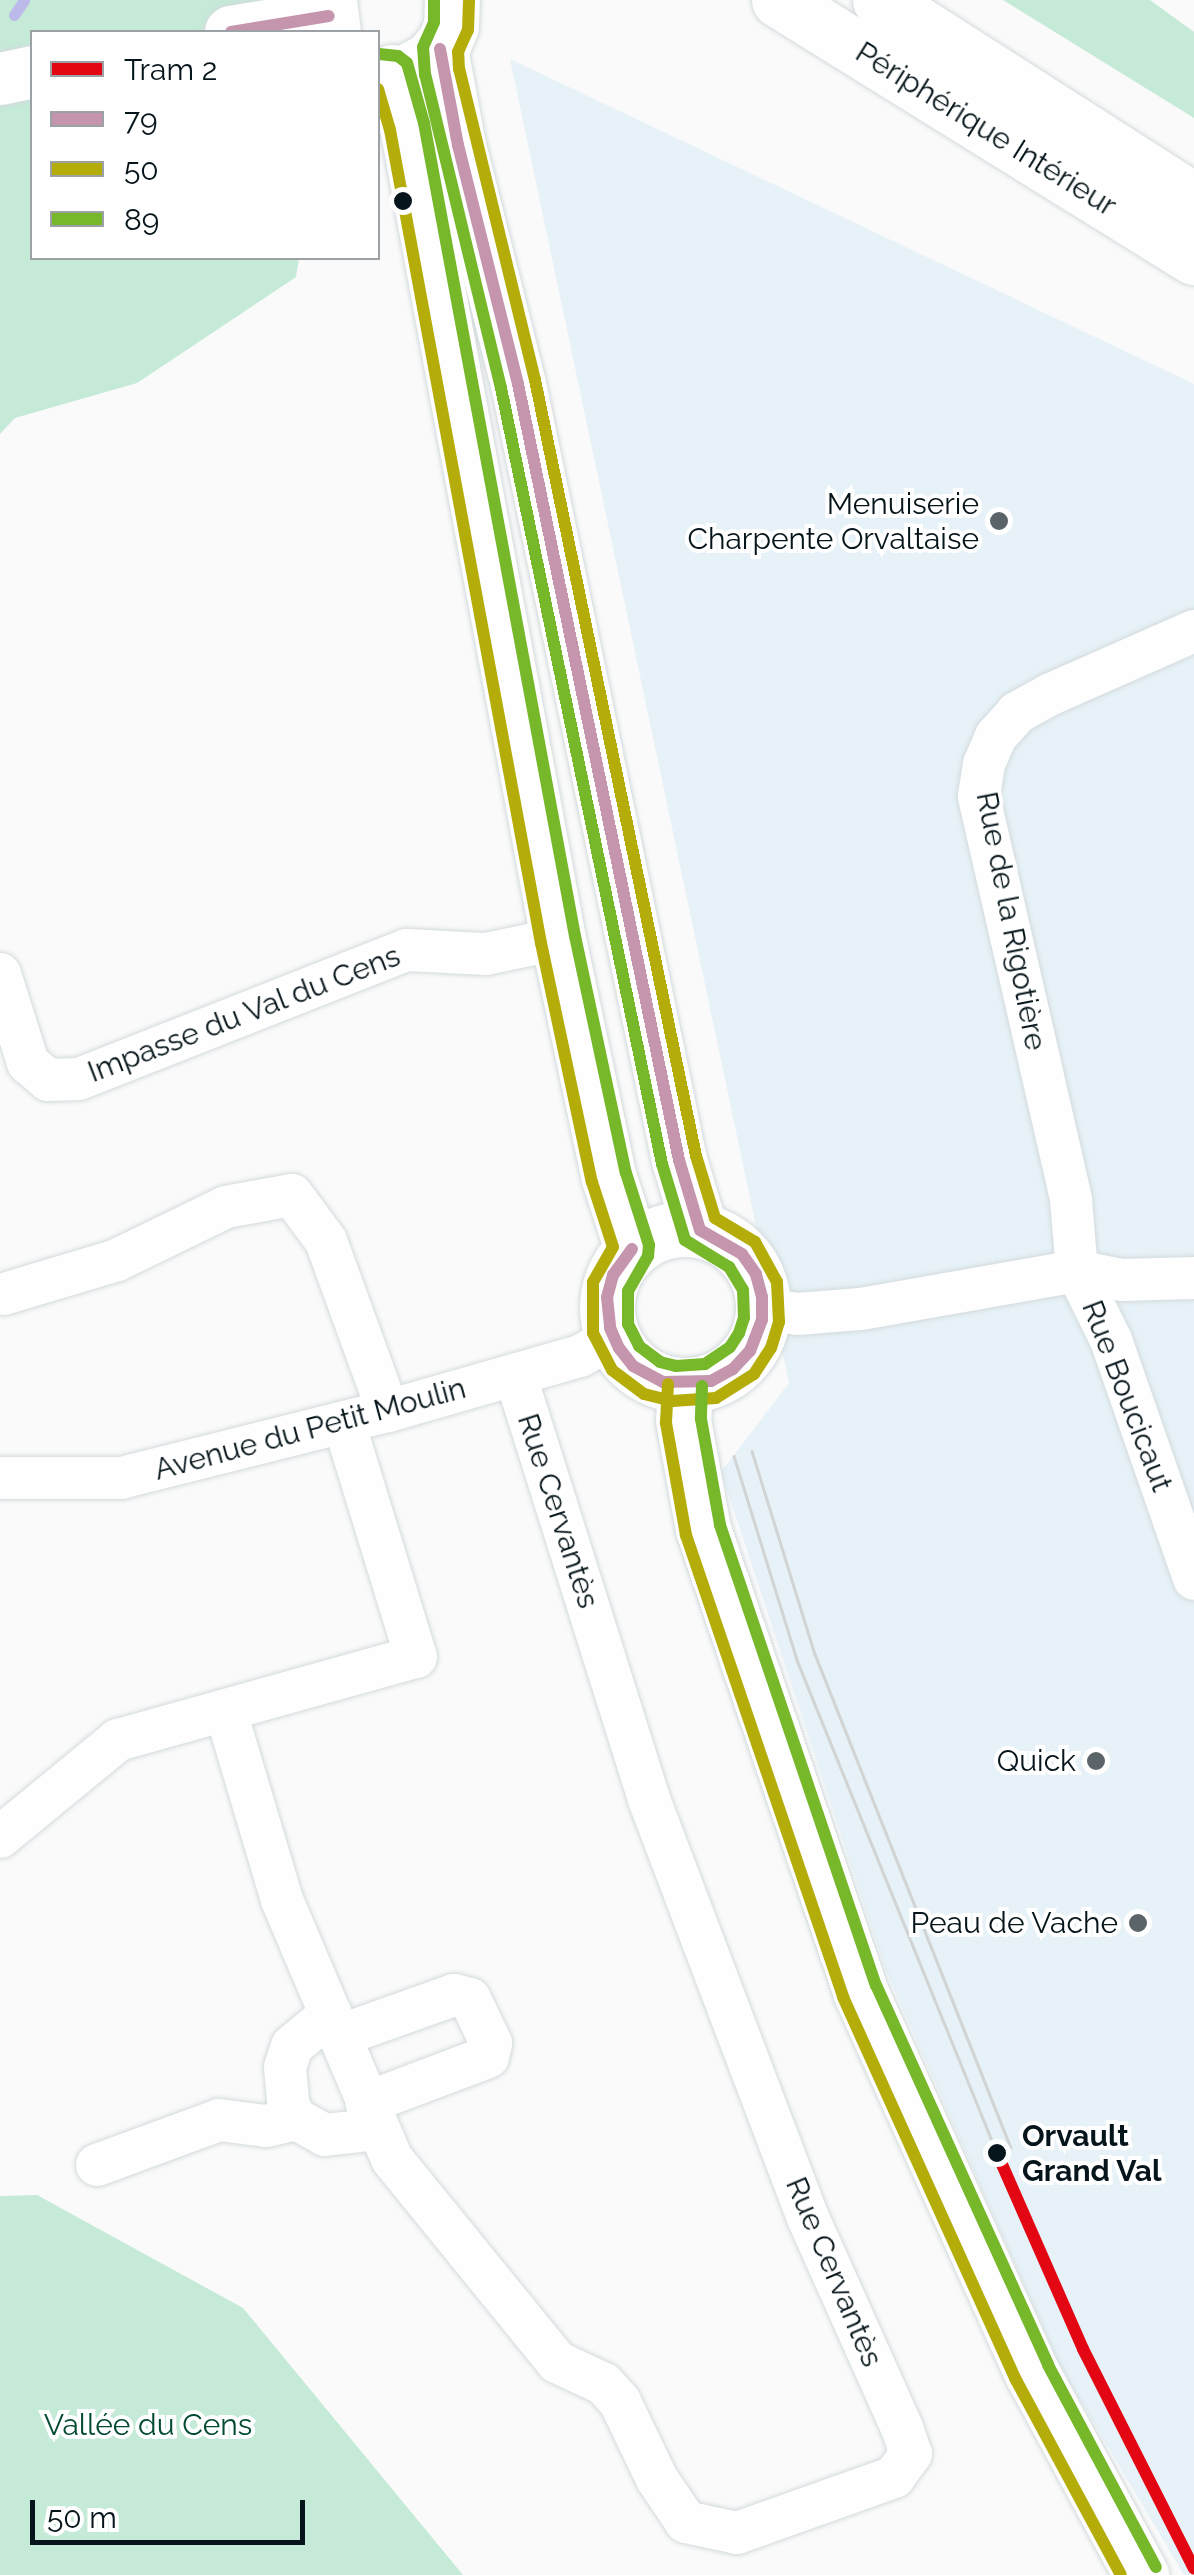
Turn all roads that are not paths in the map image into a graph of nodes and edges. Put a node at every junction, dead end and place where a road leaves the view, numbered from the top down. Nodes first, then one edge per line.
1 (780, 0) edge
2 (880, 0) edge
3 (330, 16) edge
4 (243, 30) edge
5 (416, 48) edge
6 (30, 72) edge
7 (0, 78) edge
8 (1194, 201) edge
9 (1194, 257) edge
10 (1194, 631) edge
11 (558, 939) junction
12 (0, 974) edge
13 (700, 1230) junction
14 (632, 1250) junction
15 (1077, 1271) junction
16 (1194, 1278) edge
17 (4, 1294) dead end
18 (763, 1309) junction
19 (613, 1338) junction
20 (515, 1375) junction
21 (685, 1385) junction
22 (388, 1411) junction
23 (344, 1423) junction
24 (0, 1478) edge
25 (1194, 1579) edge
26 (226, 1712) junction
27 (0, 1837) edge
28 (335, 2025) junction
29 (372, 2116) junction
30 (296, 2119) junction
31 (97, 2165) dead end
32 (1142, 2575) edge

1 - 9 main road, Périphérique Intérieur
2 - 8 main road
3 - 4 street
5 - 11 main road
5 - 13 main road
6 - 7 street
10 - 15 street, Rue de la Rigotière
11 - 12 street, Impasse du Val du Cens
11 - 14 main road
13 - 14 main road
13 - 18 main road
14 - 19 main road
15 - 16 street
15 - 18 street
15 - 25 street, Rue Boucicaut
17 - 22 street
18 - 21 main road
19 - 20 street, Avenue du Petit Moulin
19 - 21 main road
20 - 22 street, Avenue du Petit Moulin
20 - 29 street, Rue Cervantès
21 - 32 main road
22 - 23 street, Avenue du Petit Moulin
23 - 24 street, Avenue du Petit Moulin
23 - 26 street
26 - 27 street
26 - 28 street, Rue Cervantès
28 - 29 street, Rue Cervantès
28 - 29 street
28 - 30 street
29 - 30 street
30 - 31 street

